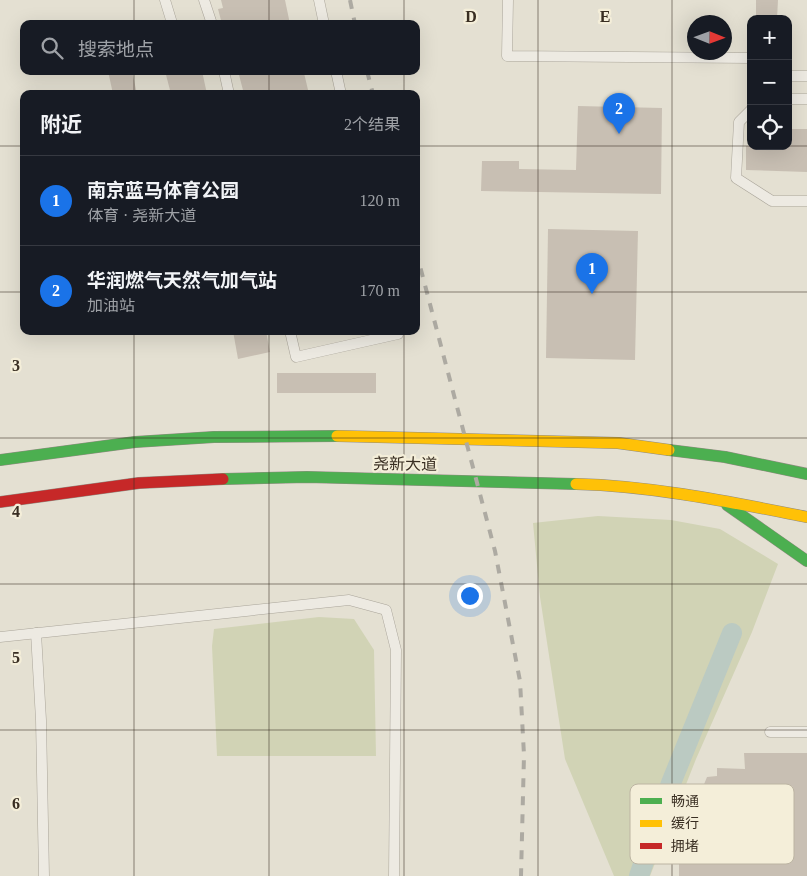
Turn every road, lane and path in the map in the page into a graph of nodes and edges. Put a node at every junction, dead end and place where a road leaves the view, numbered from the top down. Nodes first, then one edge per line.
1 (165, 0) edge
2 (204, 0) edge
3 (319, 0) edge
4 (508, 0) edge
5 (171, 20) edge
6 (211, 20) edge
7 (323, 20) edge
8 (747, 58) edge
9 (225, 75) edge
10 (337, 75) edge
11 (792, 76) edge
12 (807, 76) edge
13 (228, 90) edge
14 (340, 90) edge
15 (792, 99) edge
16 (807, 99) edge
17 (747, 114) edge
18 (807, 201) edge
19 (291, 335) edge
20 (394, 335) edge
21 (0, 460) edge
22 (807, 474) edge
23 (718, 499) junction
24 (0, 502) edge
25 (807, 517) edge
26 (807, 561) edge
27 (36, 634) junction
28 (0, 637) edge
29 (770, 732) dead end
30 (807, 732) edge
31 (44, 876) edge
32 (394, 876) edge

1 - 5 lane
2 - 6 lane
3 - 7 lane
4 - 8 lane
9 - 13 lane
10 - 14 lane
11 - 12 lane
15 - 16 lane
17 - 18 lane
19 - 20 lane
21 - 22 main road, 尧新大道
23 - 24 main road, 尧新大道
23 - 25 main road, 尧新大道
23 - 26 main road
27 - 28 lane
27 - 31 lane
27 - 32 lane
29 - 30 lane

